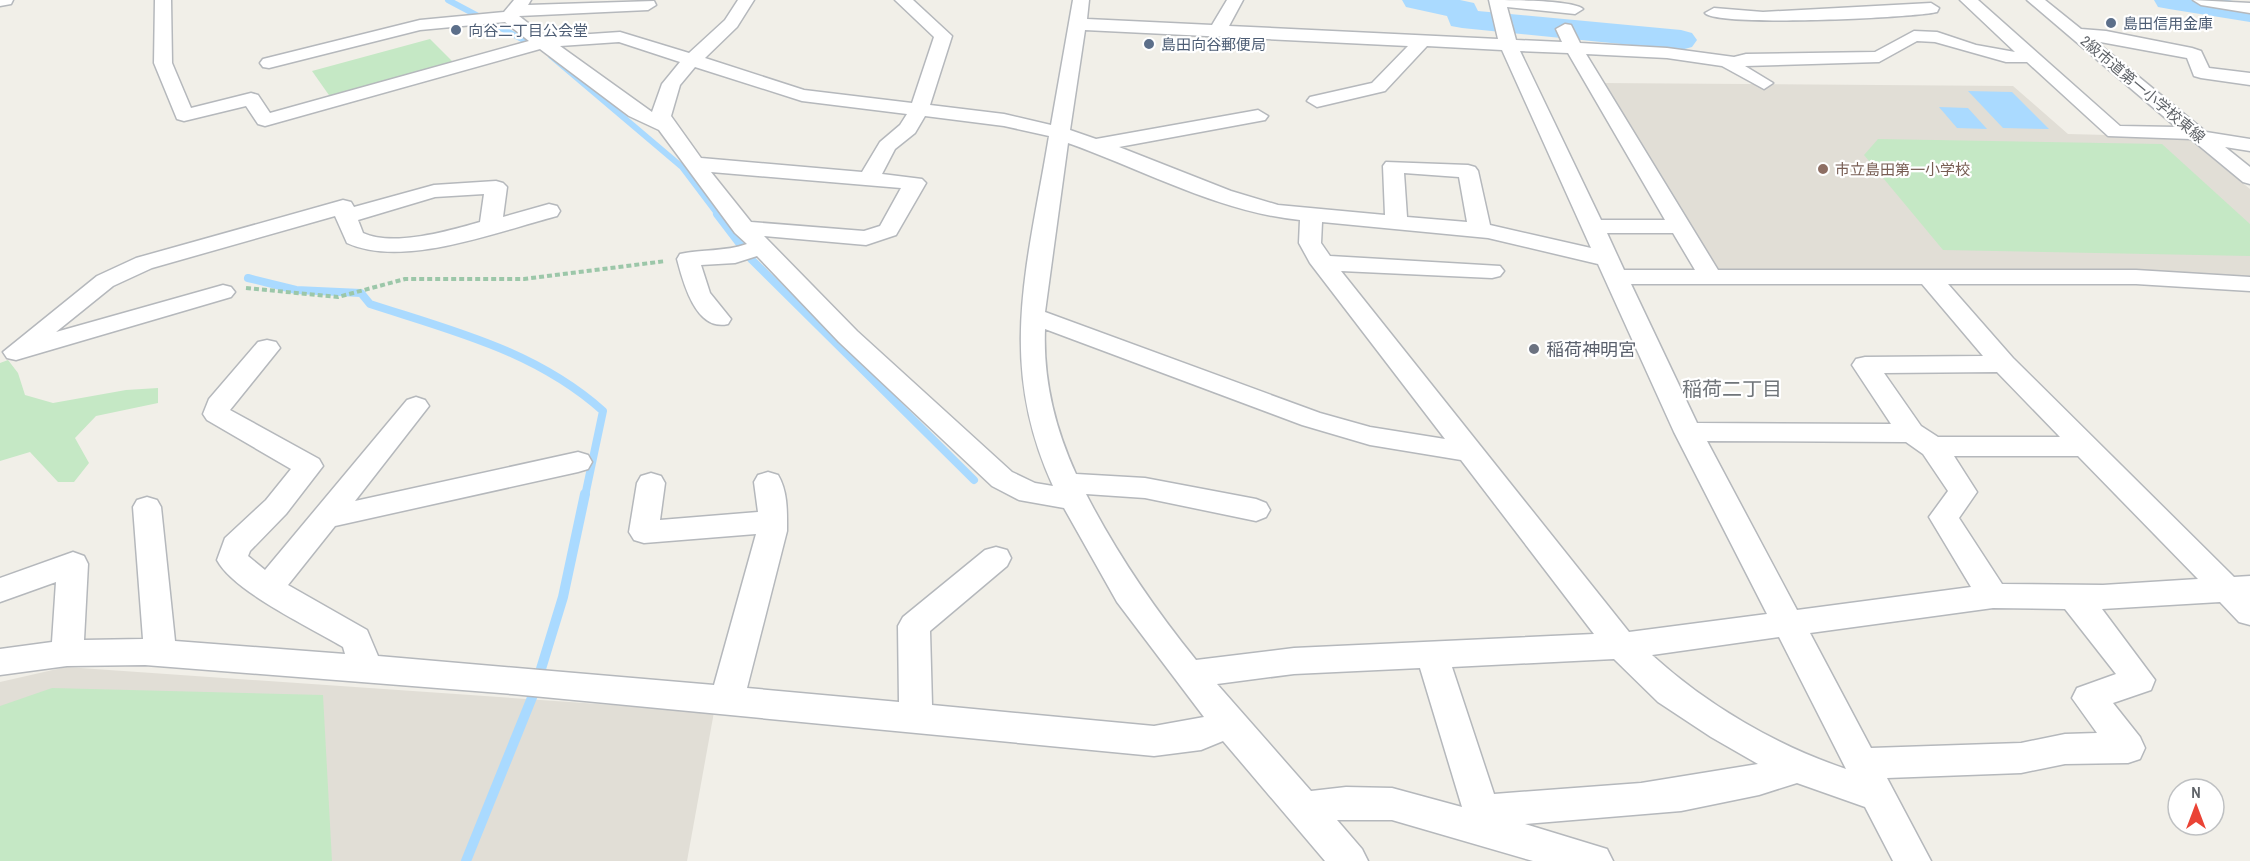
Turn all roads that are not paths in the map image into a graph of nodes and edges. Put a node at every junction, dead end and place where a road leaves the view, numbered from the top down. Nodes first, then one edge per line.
1 (0, 0) edge
2 (4, 0) edge
3 (163, 0) edge
4 (746, 0) edge
5 (903, 0) edge
6 (1235, 0) edge
7 (1968, 0) edge
8 (2035, 0) edge
9 (2200, 0) edge
10 (650, 3) edge
11 (1931, 8) dead end
12 (2250, 8) edge
13 (1575, 9) dead end
14 (510, 11) edge
15 (1860, 11) junction
16 (1080, 12) edge
17 (1714, 13) dead end
18 (1564, 29) dead end
19 (1505, 30) junction
20 (1218, 31) junction
21 (2077, 34) junction
22 (1914, 36) junction
23 (620, 38) junction
24 (1422, 41) junction
25 (544, 42) junction
26 (1574, 49) junction
27 (2032, 57) junction
28 (692, 62) junction
29 (1732, 62) junction
30 (269, 63) dead end
31 (2250, 79) edge
32 (1764, 83) dead end
33 (1317, 101) dead end
34 (919, 110) junction
35 (1258, 116) dead end
36 (667, 126) junction
37 (1060, 133) junction
38 (2199, 135) junction
39 (1094, 145) junction
40 (2250, 145) edge
41 (694, 164) junction
42 (2250, 178) edge
43 (869, 179) junction
44 (549, 211) dead end
45 (344, 212) junction
46 (1311, 213) junction
47 (1396, 222) junction
48 (491, 225) junction
49 (1681, 226) junction
50 (1594, 227) junction
51 (743, 228) junction
52 (1480, 230) junction
53 (761, 247) junction
54 (1322, 263) junction
55 (1612, 268) junction
56 (1492, 271) dead end
57 (1712, 277) junction
58 (1929, 277) junction
59 (2250, 284) edge
60 (223, 292) road end
61 (1032, 316) junction
62 (718, 319) dead end
63 (267, 348) dead end
64 (8, 355) edge
65 (2004, 364) junction
66 (416, 406) dead end
67 (1688, 432) junction
68 (1922, 440) junction
69 (2086, 446) junction
70 (1468, 452) junction
71 (578, 462) dead end
72 (768, 482) dead end
73 (651, 483) dead end
74 (1070, 491) junction
75 (147, 507) dead end
76 (1256, 510) dead end
77 (324, 518) junction
78 (772, 522) junction
79 (996, 558) dead end
80 (268, 588) junction
81 (2238, 589) edge
82 (0, 590) edge
83 (1993, 596) junction
84 (2074, 597) junction
85 (2250, 614) edge
86 (1789, 626) junction
87 (1621, 646) junction
88 (67, 653) junction
89 (160, 654) junction
90 (1432, 655) junction
91 (0, 662) edge
92 (366, 669) junction
93 (1190, 674) junction
94 (727, 700) junction
95 (916, 718) junction
96 (1230, 721) junction
97 (1861, 764) junction
98 (1797, 768) junction
99 (1877, 795) junction
100 (1305, 808) junction
101 (1484, 821) junction
102 (1349, 861) edge
103 (1594, 861) edge
104 (1912, 861) edge

1 - 2 street
3 - 25 street
4 - 28 street
5 - 34 street
6 - 20 street
7 - 27 street
8 - 21 street, 2級市道第一小学校東線
9 - 12 street
10 - 14 street
10 - 23 street
11 - 15 street
13 - 19 street
14 - 25 street
14 - 30 street
15 - 17 street
15 - 22 street
16 - 20 street
16 - 37 street
18 - 26 street
19 - 24 street
19 - 26 street
19 - 50 street
20 - 24 street
21 - 31 street
21 - 38 street, 2級市道第一小学校東線
22 - 27 street
22 - 29 street
23 - 25 street
23 - 28 street
24 - 33 street
25 - 36 street
26 - 29 street
26 - 49 street
27 - 38 street
28 - 34 street
28 - 36 street
29 - 32 street
34 - 37 street
34 - 43 street
35 - 39 street
36 - 41 street
37 - 39 street
37 - 61 street
38 - 40 street
38 - 42 street, 2級市道第一小学校東線
39 - 46 street
41 - 43 street
41 - 51 street
43 - 51 street
44 - 48 street
45 - 48 street
45 - 48 street
45 - 64 street
46 - 47 street
46 - 54 street
47 - 52 street
47 - 52 street
49 - 50 street
49 - 57 street
50 - 55 street
51 - 53 street
52 - 55 street
53 - 62 street
53 - 74 street
54 - 56 street
54 - 70 street
55 - 57 street
55 - 67 street
57 - 58 street
58 - 59 street
58 - 65 street
60 - 64 street
61 - 70 street
61 - 74 street
63 - 80 street
65 - 68 street
65 - 69 street
66 - 77 street
67 - 68 street
67 - 86 street
68 - 69 street
68 - 83 street
69 - 81 street
70 - 87 street
71 - 77 street
72 - 78 street
73 - 78 street
74 - 76 street
74 - 93 street
75 - 89 street
77 - 80 street
78 - 94 street
79 - 95 street
80 - 92 street
81 - 84 street
81 - 85 street
82 - 88 street
83 - 84 street
83 - 86 street
84 - 97 street
86 - 87 street
86 - 97 street
87 - 90 street
87 - 98 street
88 - 89 street
88 - 91 street
89 - 92 street
90 - 93 street
90 - 101 street
92 - 94 street
93 - 96 street
94 - 95 street
95 - 96 street
96 - 100 street
97 - 99 street
98 - 99 street
98 - 101 street
99 - 104 street
100 - 101 street
100 - 102 street
101 - 103 street

